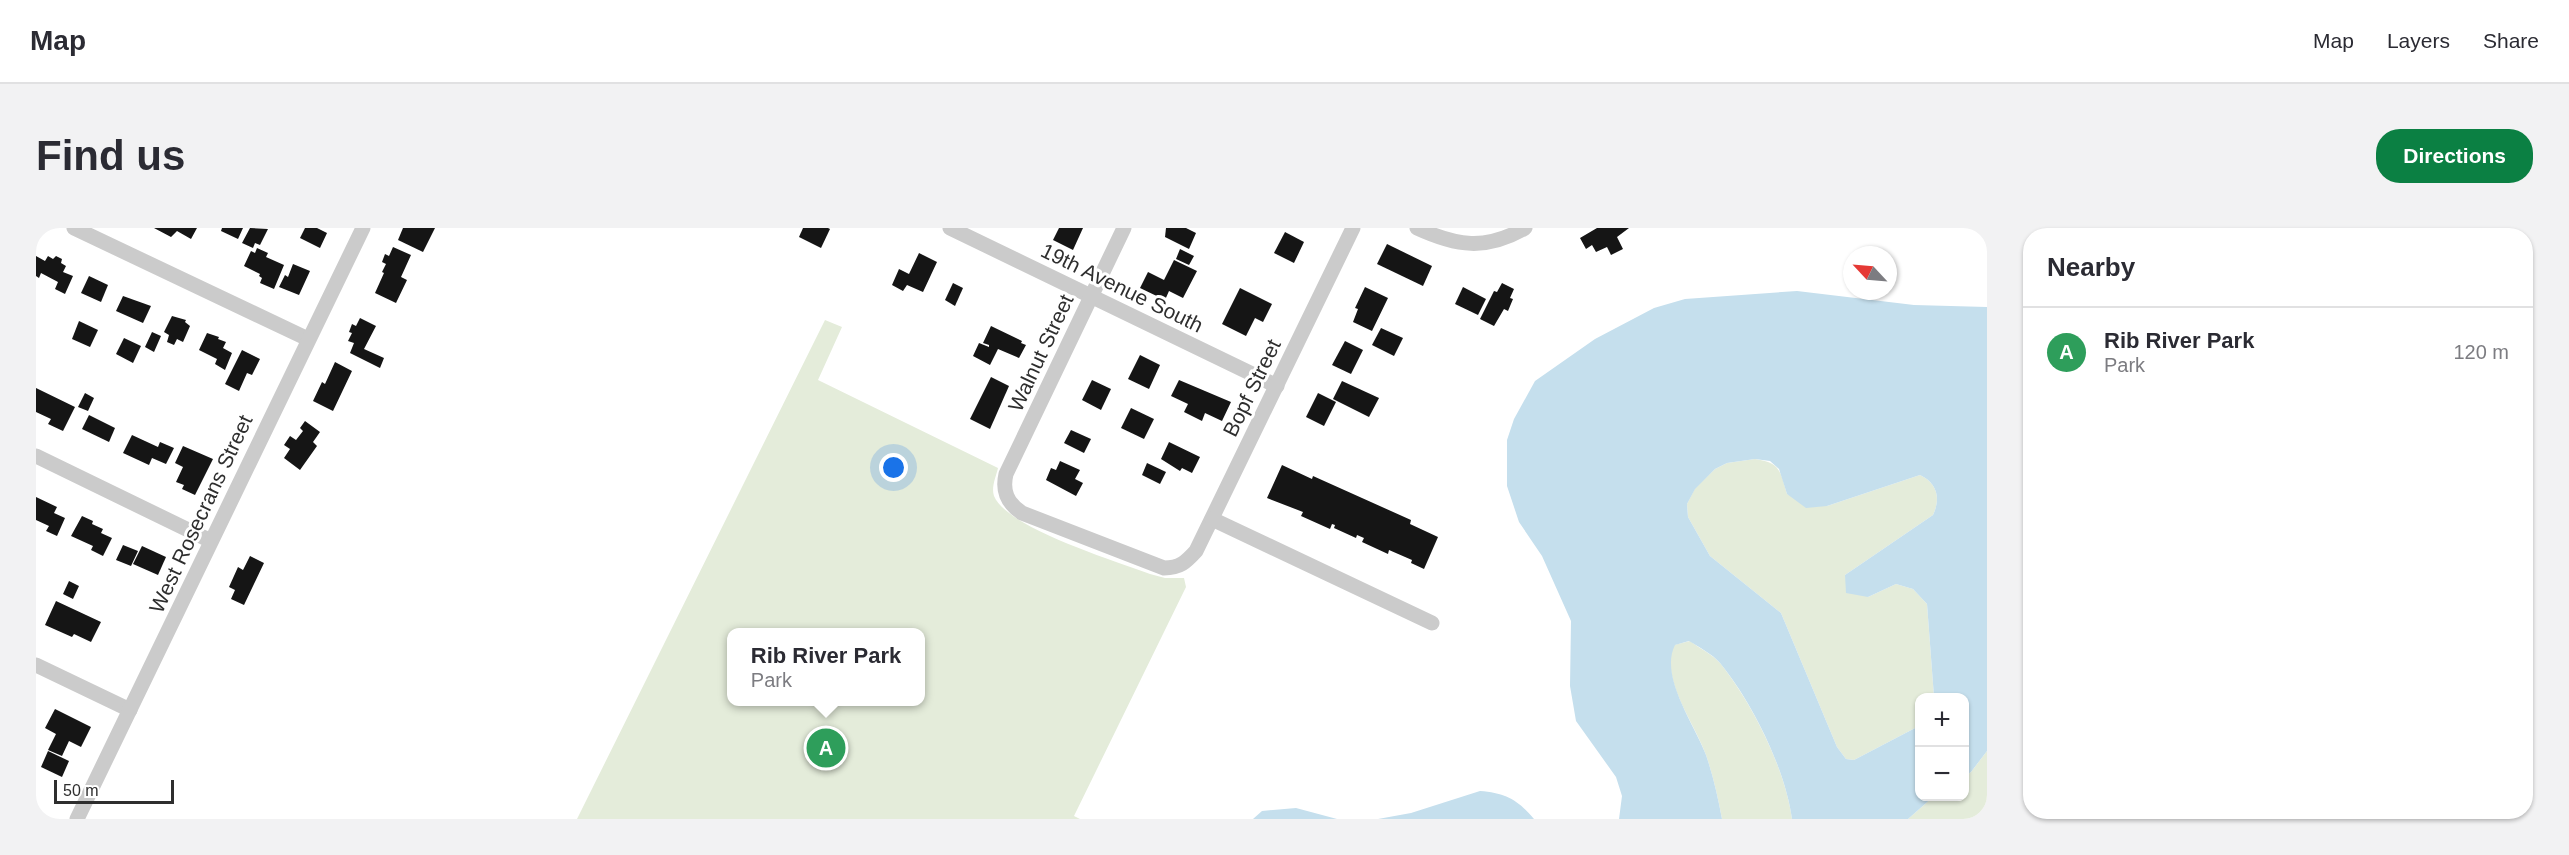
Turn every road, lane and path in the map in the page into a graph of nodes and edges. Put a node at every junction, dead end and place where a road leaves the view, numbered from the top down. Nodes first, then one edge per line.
1 (74, 228) edge
2 (363, 228) edge
3 (950, 228) edge
4 (1124, 228) edge
5 (1353, 228) edge
6 (1417, 228) edge
7 (1525, 228) edge
8 (1090, 297) junction
9 (308, 339) junction
10 (1277, 386) junction
11 (36, 456) edge
12 (1212, 519) junction
13 (212, 541) junction
14 (1185, 564) joint
15 (1432, 623) dead end
16 (36, 665) edge
17 (130, 710) junction
18 (78, 819) edge

1 - 9 street
2 - 9 street, West Rosecrans Street
3 - 8 street, 19th Avenue South
4 - 8 street, Walnut Street
5 - 10 street, Bopf Street
6 - 7 street
8 - 10 street, 19th Avenue South
8 - 14 street, Walnut Street
9 - 13 street, West Rosecrans Street
10 - 12 street, Bopf Street
11 - 13 street
12 - 14 street, Bopf Street
12 - 15 street
13 - 17 street, West Rosecrans Street
16 - 17 street
17 - 18 street, West Rosecrans Street

